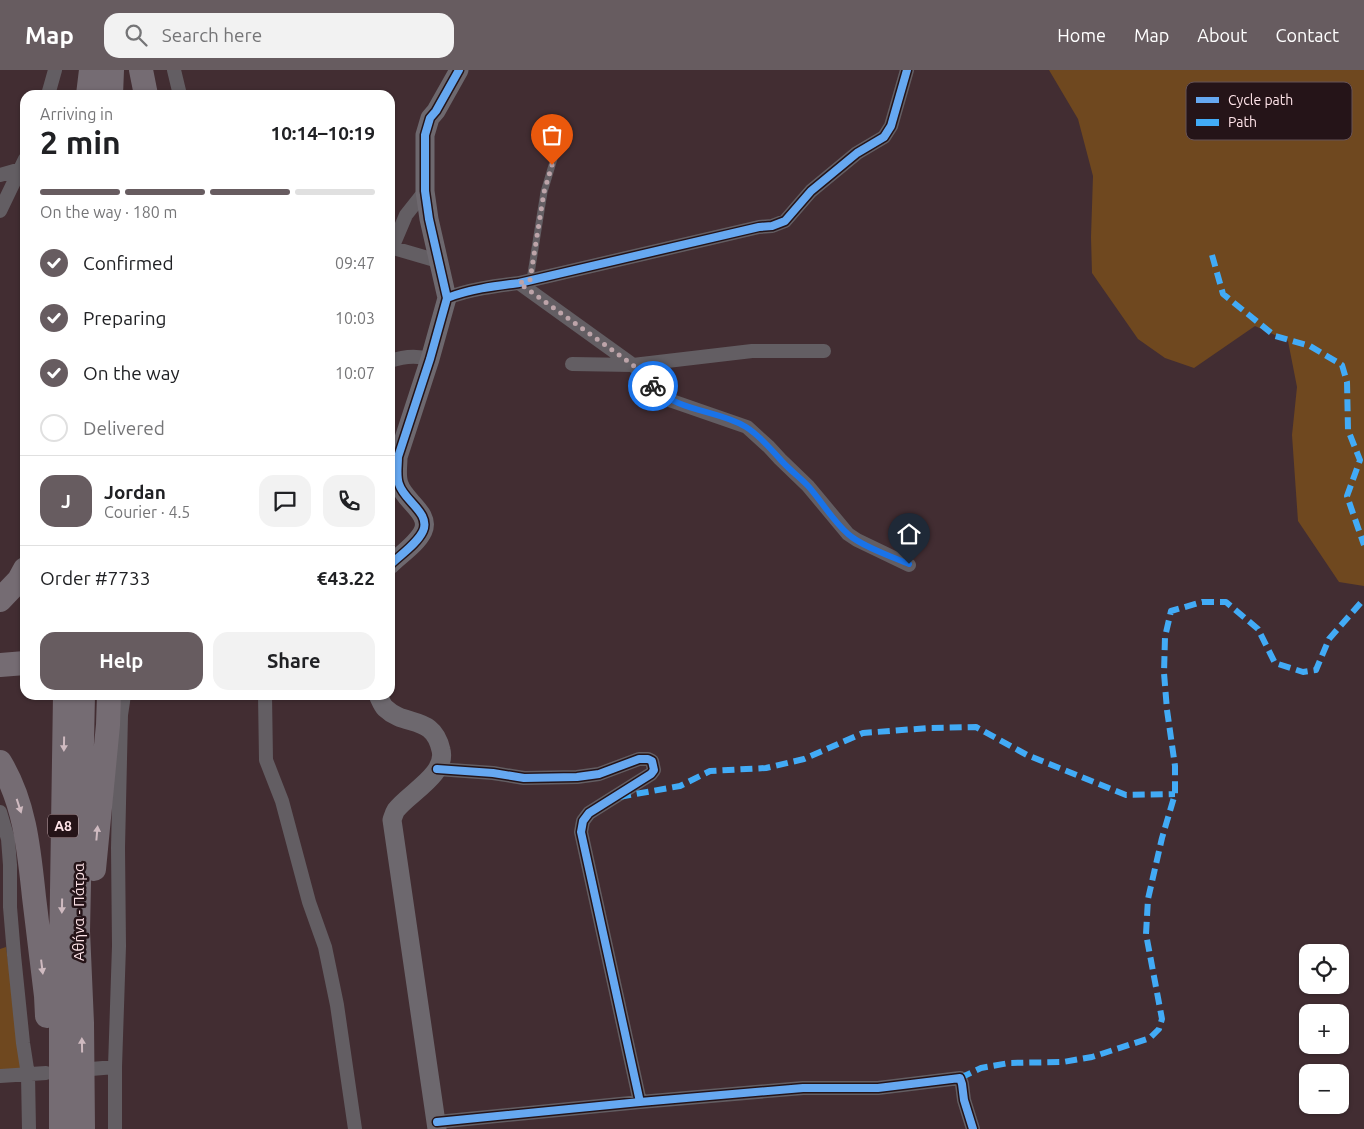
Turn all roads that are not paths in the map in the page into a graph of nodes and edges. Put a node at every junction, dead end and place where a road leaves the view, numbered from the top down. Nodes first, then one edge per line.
1 (56, 70) edge
2 (92, 70) edge
3 (112, 70) edge
4 (141, 70) edge
5 (174, 70) edge
6 (459, 70) edge
7 (907, 70) edge
8 (50, 90) edge
9 (90, 90) edge
10 (111, 90) edge
11 (145, 90) edge
12 (179, 90) edge
13 (556, 152) dead end
14 (20, 165) edge
15 (20, 170) edge
16 (0, 175) edge
17 (425, 191) junction
18 (0, 211) edge
19 (395, 239) edge
20 (395, 249) edge
21 (438, 261) junction
22 (524, 282) junction
23 (447, 298) junction
24 (824, 351) dead end
25 (430, 359) junction
26 (395, 360) edge
27 (572, 364) dead end
28 (633, 365) junction
29 (395, 560) edge
30 (909, 564) dead end
31 (20, 577) edge
32 (0, 600) edge
33 (20, 663) edge
34 (0, 665) edge
35 (20, 674) edge
36 (0, 676) edge
37 (64, 700) edge
38 (83, 700) edge
39 (109, 700) edge
40 (123, 700) edge
41 (265, 700) edge
42 (380, 700) edge
43 (0, 762) edge
44 (438, 769) junction
45 (0, 812) edge
46 (78, 931) junction
47 (114, 1067) junction
48 (91, 1069) dead end
49 (46, 1073) dead end
50 (28, 1075) junction
51 (0, 1076) edge
52 (640, 1102) junction
53 (437, 1126) edge
54 (29, 1129) edge
55 (61, 1129) edge
56 (83, 1129) edge
57 (115, 1129) edge
58 (355, 1129) edge
59 (973, 1129) edge

1 - 8 street
2 - 9 highway
3 - 10 highway
4 - 11 highway
5 - 12 street
6 - 17 street
7 - 22 street
13 - 22 lane
14 - 16 street
15 - 18 street
17 - 19 street
17 - 21 street
20 - 21 street
21 - 23 street
22 - 23 street
22 - 28 street
23 - 25 street
24 - 28 street
25 - 26 street
25 - 29 street
27 - 28 street
28 - 30 street
31 - 32 highway
33 - 34 highway
35 - 36 highway
37 -> 55 highway, Αθήνα - Πάτρα / Α8
38 - 46 highway, Αθήνα - Πάτρα / Α8
46 -> 39 highway
40 - 47 street
41 - 58 street
42 - 44 street
43 -> 55 highway
44 - 52 street
44 - 53 street
45 - 50 street
56 -> 46 highway, Αθήνα - Πάτρα / Α8
47 - 48 street
47 - 57 street
49 - 50 street
50 - 51 street
50 - 54 street
52 - 53 street
52 - 59 street

